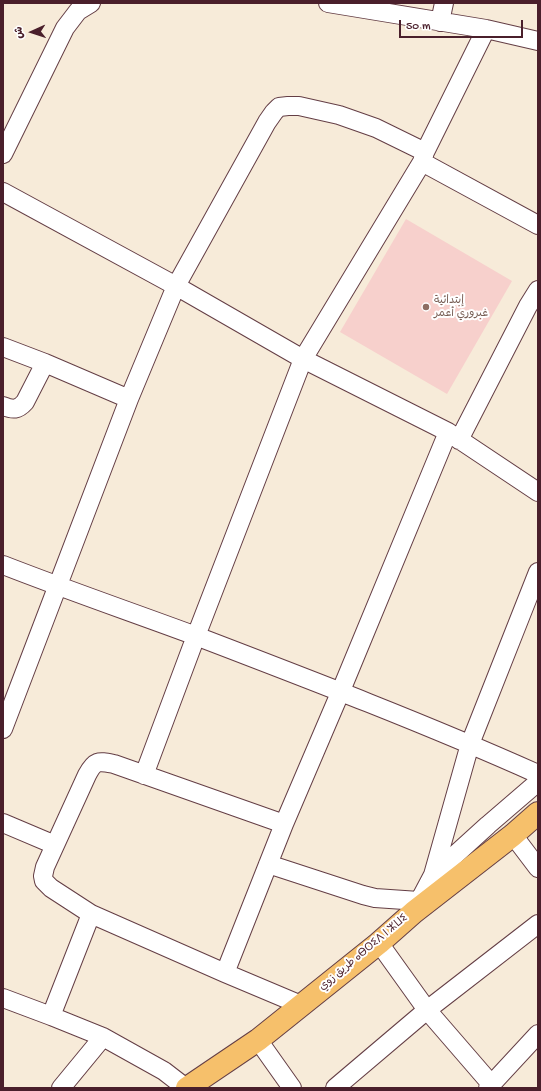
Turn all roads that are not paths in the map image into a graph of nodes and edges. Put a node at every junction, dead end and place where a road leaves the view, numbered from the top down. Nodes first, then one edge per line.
1 (90, 3) edge
2 (328, 3) edge
3 (444, 3) edge
4 (440, 22) junction
5 (486, 29) junction
6 (538, 41) edge
7 (3, 154) edge
8 (423, 157) junction
9 (3, 192) edge
10 (538, 225) edge
11 (176, 286) junction
12 (538, 290) edge
13 (533, 309) edge
14 (3, 347) edge
15 (303, 359) junction
16 (45, 363) junction
17 (129, 399) junction
18 (3, 406) edge
19 (453, 436) junction
20 (538, 492) edge
21 (3, 565) edge
22 (538, 572) edge
23 (58, 586) junction
24 (196, 636) junction
25 (340, 693) junction
26 (3, 729) edge
27 (470, 744) junction
28 (538, 774) edge
29 (144, 775) junction
30 (538, 782) edge
31 (538, 813) edge
32 (3, 824) edge
33 (284, 824) junction
34 (513, 835) junction
35 (56, 845) junction
36 (268, 864) junction
37 (538, 868) edge
38 (433, 875) junction
39 (417, 906) junction
40 (91, 914) junction
41 (538, 924) edge
42 (380, 942) junction
43 (224, 973) junction
44 (3, 998) edge
45 (301, 1005) junction
46 (427, 1010) junction
47 (51, 1016) junction
48 (538, 1034) edge
49 (103, 1038) junction
50 (258, 1040) junction
51 (490, 1086) edge
52 (61, 1088) edge
53 (187, 1088) edge
54 (292, 1088) edge
55 (335, 1088) edge

1 - 7 street
2 - 4 street
3 - 4 street
4 - 5 street
5 - 6 street
5 - 8 street
8 - 10 street
8 - 11 street
8 - 15 street
9 - 11 street
11 - 15 street
11 - 17 street
12 - 13 street
13 - 19 street
14 - 16 street
15 - 19 street
15 - 24 street
16 - 17 street
16 - 18 street
17 - 23 street
19 - 20 street
19 - 25 street
21 - 23 street
22 - 27 street
23 - 24 street
23 - 26 street
24 - 25 street
24 - 29 street
25 - 27 street
25 - 33 street
27 - 28 street
27 - 38 street
29 - 33 street
29 - 35 street
30 - 38 street
31 - 34 main road, طريق زوي ⴰⴱⵔⵉⴷ ⵏ ⵣⵡⵉ
32 - 35 street
33 - 36 street
34 - 37 street
34 - 39 main road, طريق زوي ⴰⴱⵔⵉⴷ ⵏ ⵣⵡⵉ
35 - 40 street
36 - 39 street
36 - 43 street
38 - 39 street
39 - 42 main road, طريق زوي ⴰⴱⵔⵉⴷ ⵏ ⵣⵡⵉ
40 - 43 street
40 - 47 street
41 - 46 street
42 - 45 main road, طريق زوي ⴰⴱⵔⵉⴷ ⵏ ⵣⵡⵉ
42 - 46 street
43 - 45 street
44 - 47 street
45 - 50 main road, طريق زوي ⴰⴱⵔⵉⴷ ⵏ ⵣⵡⵉ
46 - 51 street
46 - 55 street
47 - 49 street
48 - 51 street
49 - 52 street
49 - 53 street
50 - 53 main road, طريق زوي ⴰⴱⵔⵉⴷ ⵏ ⵣⵡⵉ
50 - 54 street

